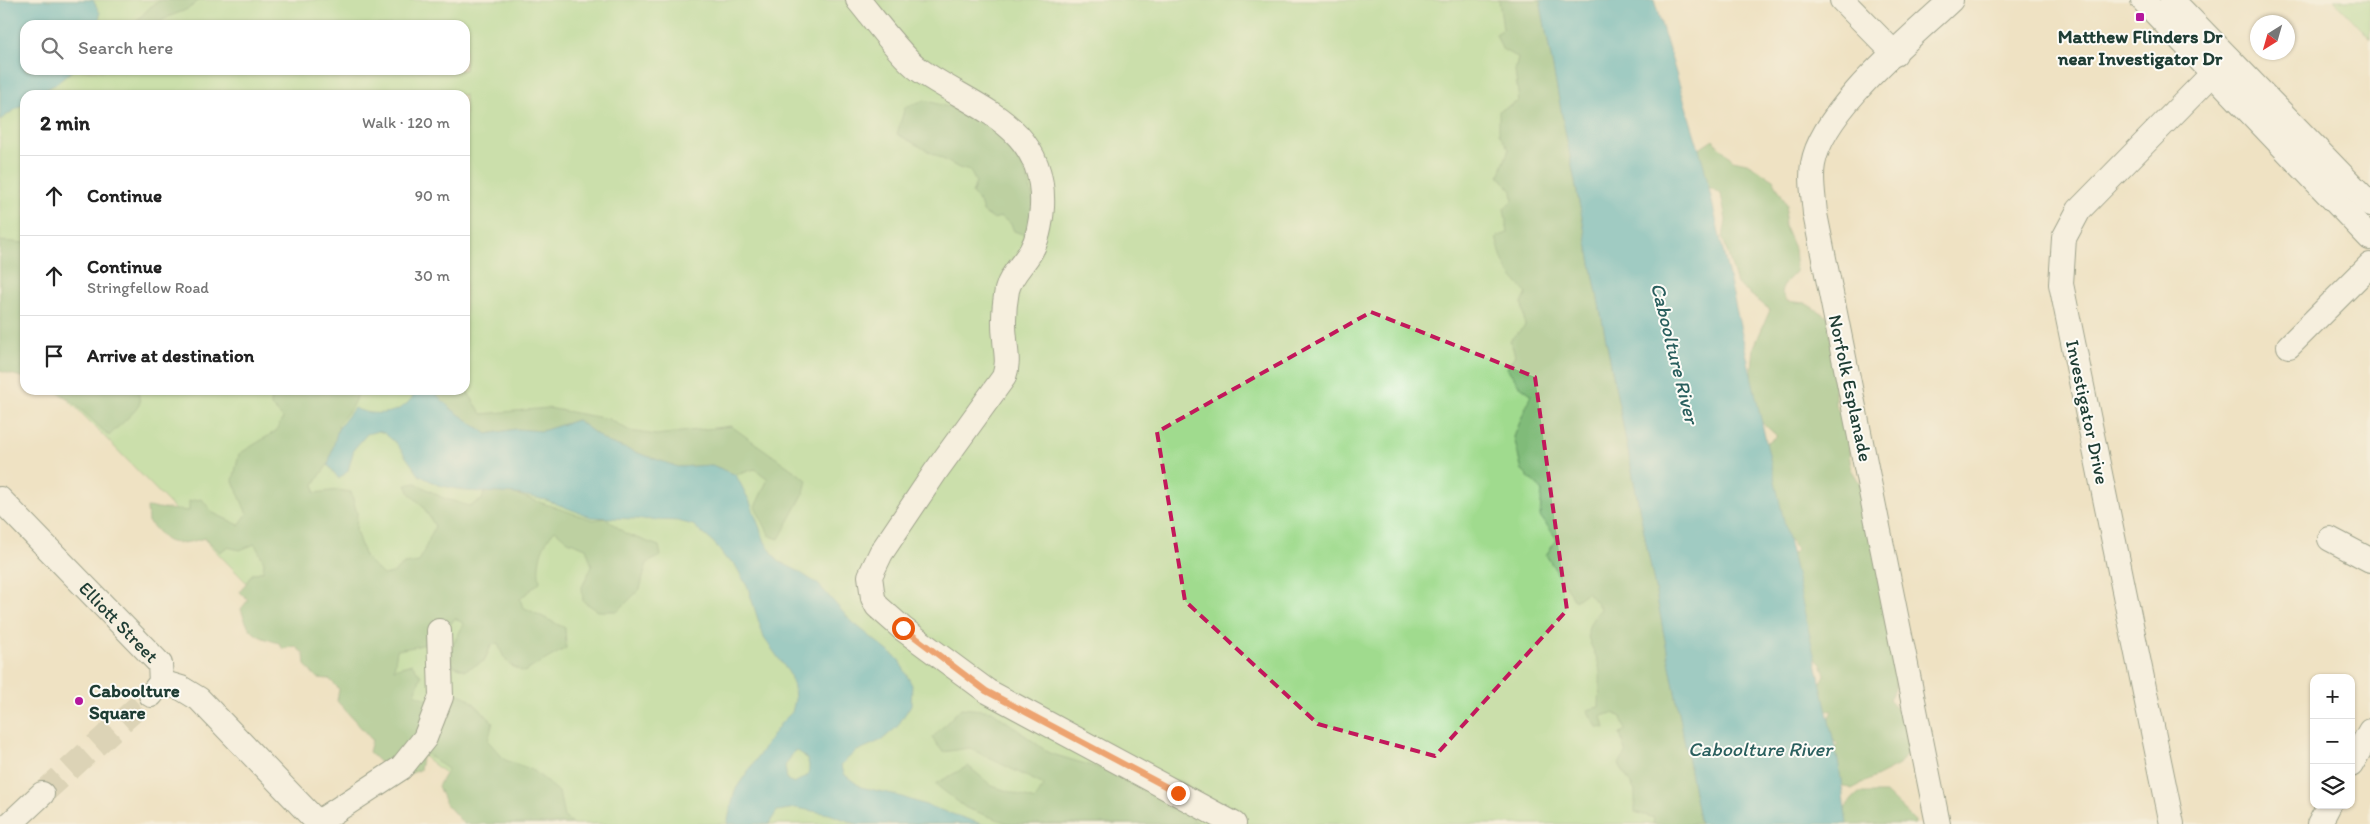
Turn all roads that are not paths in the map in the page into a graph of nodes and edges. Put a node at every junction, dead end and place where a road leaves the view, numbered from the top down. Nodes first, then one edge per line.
1 (858, 0) edge
2 (1842, 0) edge
3 (1951, 0) edge
4 (2143, 0) edge
5 (2172, 0) edge
6 (1895, 54) junction
7 (2220, 66) junction
8 (2370, 204) edge
9 (2370, 238) edge
10 (2370, 265) edge
11 (2290, 346) dead end
12 (0, 499) edge
13 (2330, 539) dead end
14 (2370, 560) edge
15 (439, 631) dead end
16 (2370, 731) edge
17 (2352, 764) edge
18 (42, 794) tunnel mouth
19 (2327, 809) edge
20 (318, 823) edge
21 (10, 824) edge
22 (1234, 824) edge
23 (1938, 824) edge
24 (2172, 824) edge
25 (2319, 824) edge

1 - 22 street
2 - 6 street
3 - 6 street, Norfolk Esplanade
4 - 7 street
5 - 7 street
6 - 23 street, Norfolk Esplanade
7 - 8 street
7 - 9 street
7 - 24 street, Investigator Drive
10 - 11 street
12 - 20 street, Elliott Street
13 - 14 street
15 - 20 street
16 - 17 street
18 - 21 street
19 - 25 street

